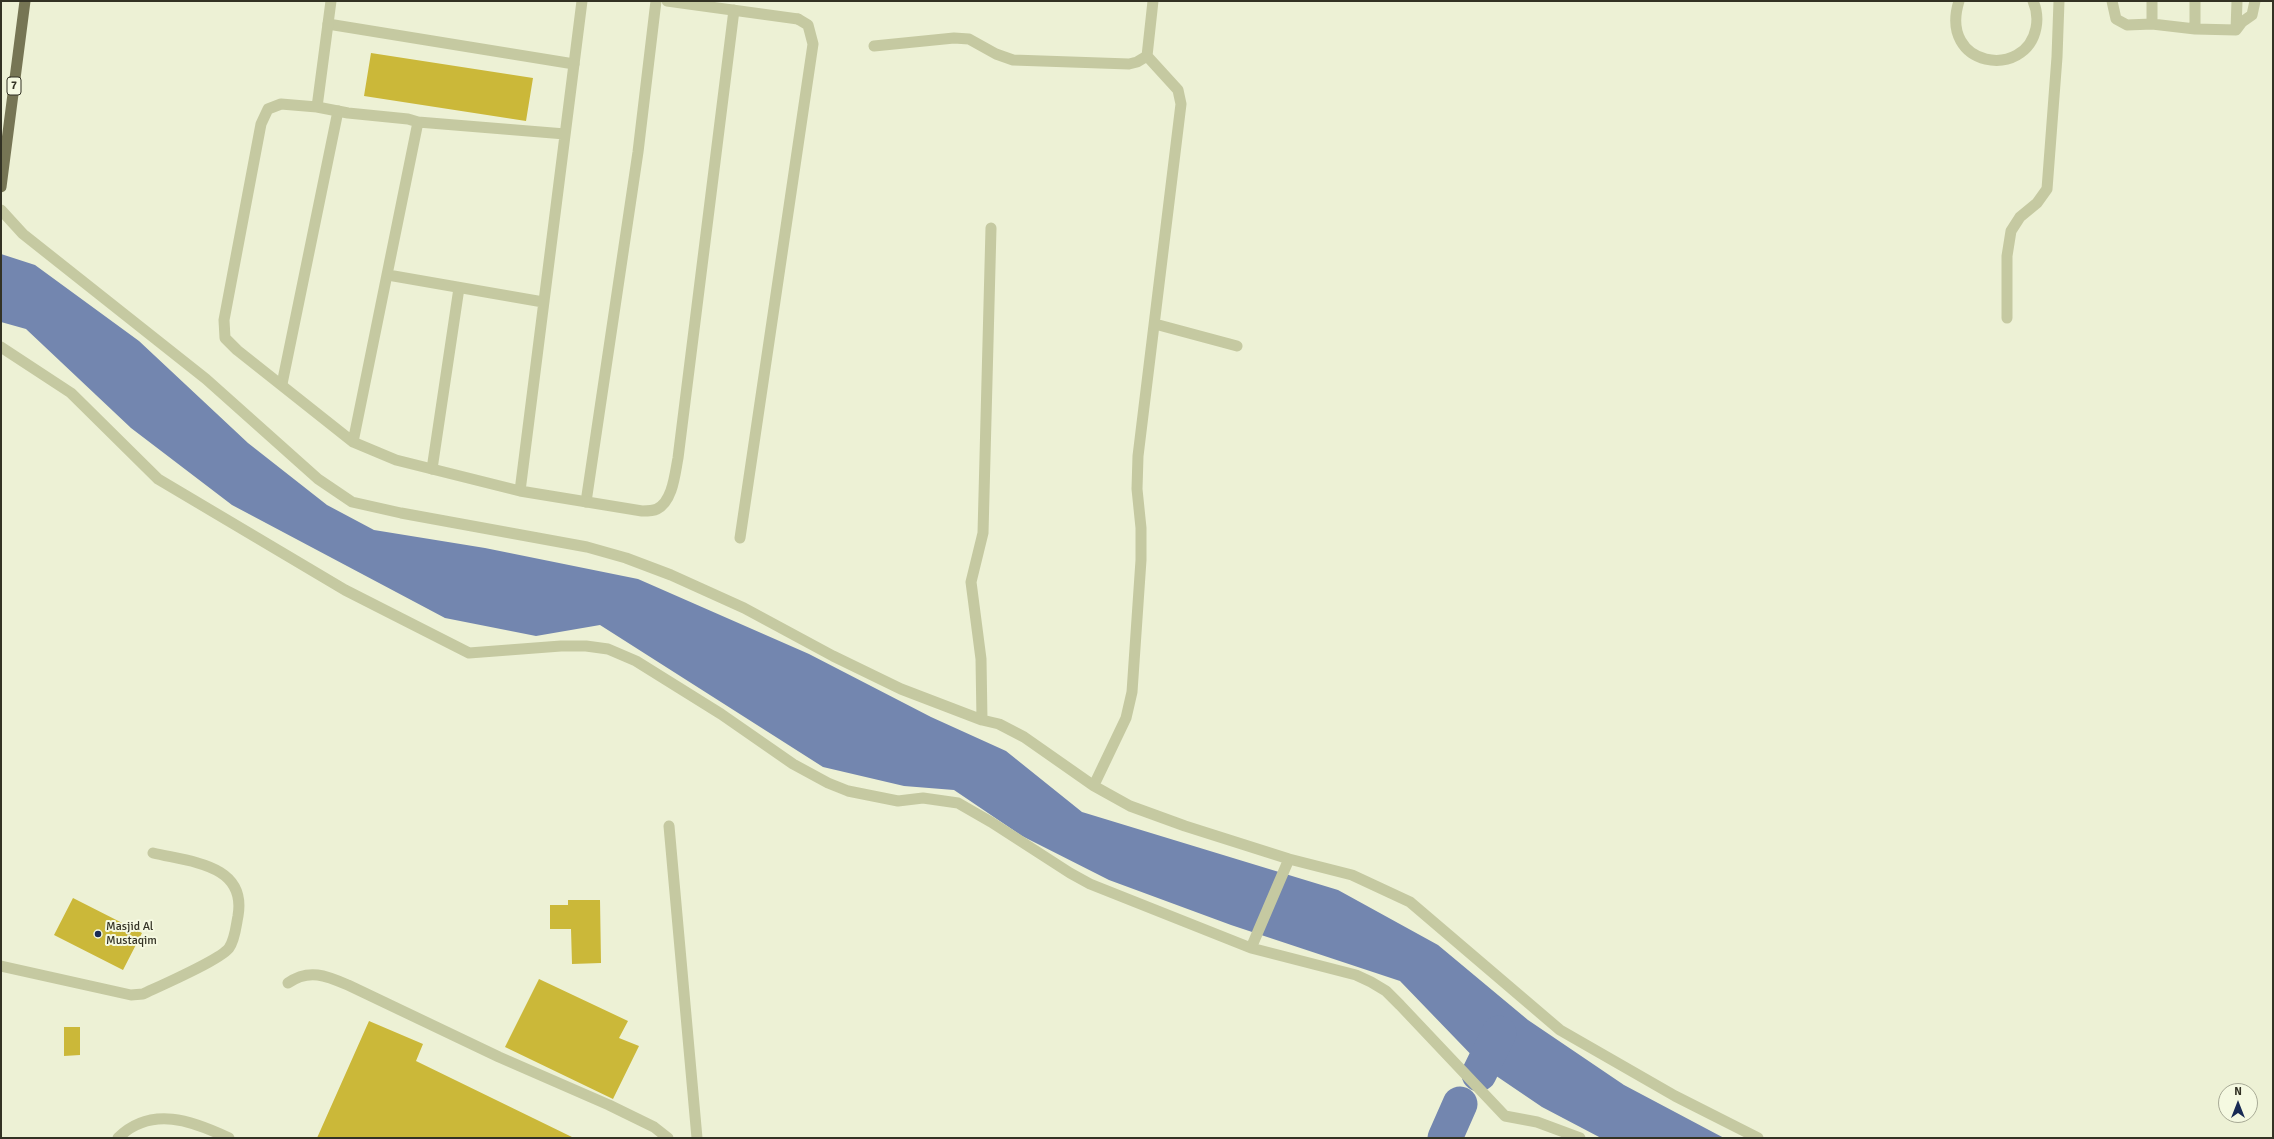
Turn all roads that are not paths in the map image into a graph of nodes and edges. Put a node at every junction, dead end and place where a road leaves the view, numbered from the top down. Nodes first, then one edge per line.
1 (25, 1) edge
2 (331, 1) edge
3 (582, 1) edge
4 (656, 1) edge
5 (667, 1) edge
6 (1153, 1) edge
7 (1958, 1) edge
8 (2033, 1) edge
9 (2059, 1) edge
10 (2112, 1) edge
11 (2152, 1) edge
12 (2195, 1) edge
13 (2237, 1) edge
14 (2255, 1) edge
15 (734, 10) junction
16 (328, 24) junction
17 (2152, 24) junction
18 (2195, 29) junction
19 (2236, 30) junction
20 (874, 46) dead end
21 (1147, 56) junction
22 (574, 64) junction
23 (317, 106) junction
24 (338, 111) junction
25 (418, 122) junction
26 (565, 134) junction
27 (1, 187) edge
28 (1, 210) edge
29 (991, 228) dead end
30 (388, 275) junction
31 (459, 288) junction
32 (543, 302) junction
33 (2007, 318) dead end
34 (1155, 324) junction
35 (1237, 346) dead end
36 (1, 347) edge
37 (282, 384) junction
38 (353, 442) junction
39 (432, 469) junction
40 (520, 491) junction
41 (586, 502) junction
42 (740, 538) dead end
43 (982, 720) junction
44 (1094, 786) junction
45 (669, 826) dead end
46 (153, 853) dead end
47 (1289, 859) junction
48 (1250, 948) junction
49 (1, 966) edge
50 (288, 983) dead end
51 (118, 1138) edge
52 (229, 1138) edge
53 (668, 1138) edge
54 (698, 1138) edge
55 (1580, 1138) edge
56 (1758, 1138) edge

1 - 27 main road, 7
2 - 16 street
3 - 22 street
4 - 41 street
5 - 15 street
6 - 21 street
7 - 8 street
9 - 33 street
10 - 17 street
11 - 17 street
12 - 18 street
13 - 19 street
14 - 19 street
15 - 41 street
15 - 42 street
16 - 22 street
16 - 23 street
17 - 18 street
18 - 19 street
20 - 21 street
21 - 34 street
22 - 26 street
23 - 24 street
23 - 37 street
24 - 25 street
24 - 37 street
25 - 26 street
25 - 30 street
26 - 32 street
28 - 43 street
29 - 43 street
30 - 31 street
30 - 38 street
31 - 32 street
31 - 39 street
32 - 40 street
34 - 35 street
34 - 44 street
36 - 48 street
37 - 38 street
38 - 39 street
39 - 40 street
40 - 41 street
43 - 44 street
44 - 47 street
45 - 54 street
46 - 49 street
47 - 48 street
47 - 56 street
48 - 55 street
50 - 53 street
51 - 52 street

